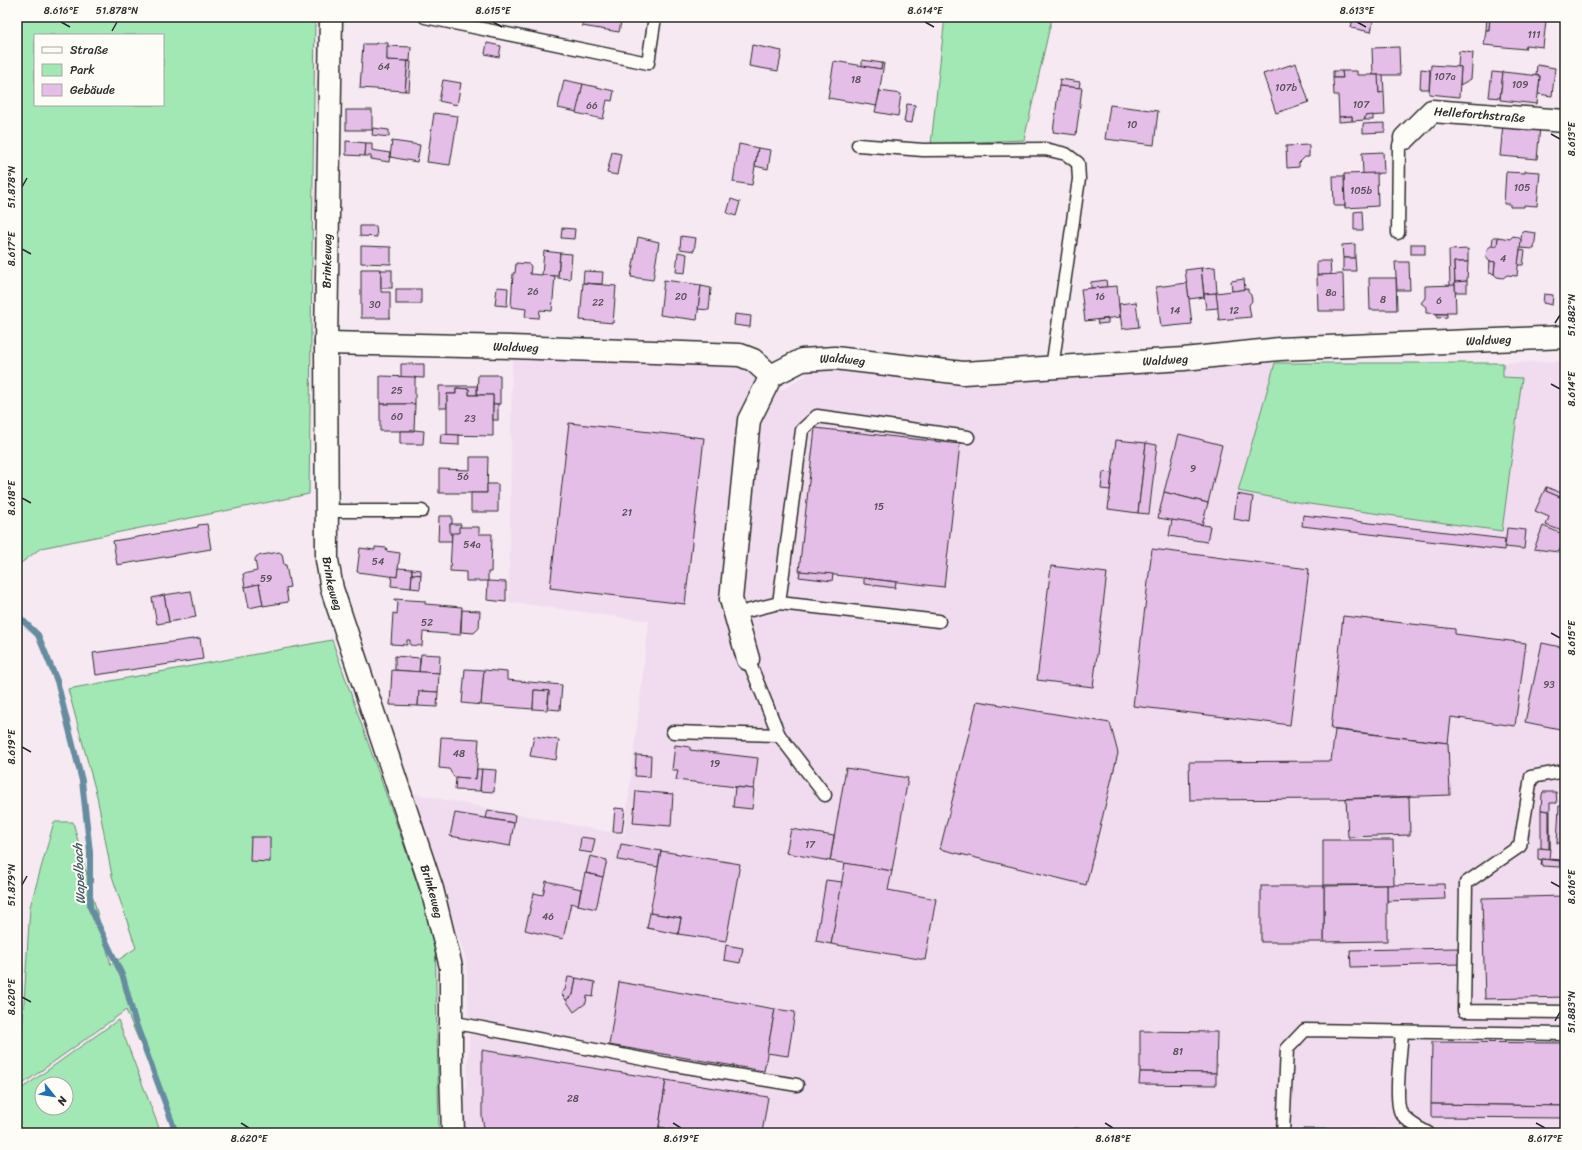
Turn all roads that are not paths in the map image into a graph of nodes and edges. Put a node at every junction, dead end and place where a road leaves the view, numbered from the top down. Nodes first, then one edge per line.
1 (331, 17) edge
2 (425, 17) edge
3 (655, 17) edge
4 (1565, 121) edge
5 (1404, 138) joint
6 (858, 145) dead end
7 (1398, 233) dead end
8 (1565, 337) edge
9 (326, 343) junction
10 (1052, 368) junction
11 (771, 376) junction
12 (968, 438) dead end
13 (326, 511) junction
14 (422, 511) dead end
15 (780, 603) junction
16 (735, 614) junction
17 (939, 621) dead end
18 (748, 659) joint
19 (673, 732) dead end
20 (779, 735) junction
21 (1565, 771) edge
22 (825, 795) dead end
23 (1565, 1012) edge
24 (451, 1022) junction
25 (1402, 1032) junction
26 (1565, 1034) edge
27 (797, 1085) dead end
28 (453, 1133) edge
29 (1283, 1133) edge
30 (1428, 1133) edge

1 - 9 street, Brinkeweg
2 - 3 lane
4 - 5 street, Helleforthstraße
5 - 7 lane
6 - 10 lane
8 - 10 street, Waldweg
9 - 11 street, Waldweg
9 - 13 street, Brinkeweg
10 - 11 street, Waldweg
11 - 16 street
12 - 15 lane
13 - 14 lane
13 - 24 street, Brinkeweg
15 - 16 lane
15 - 17 lane
16 - 18 street
18 - 20 lane
19 - 20 lane
20 - 22 lane
21 - 23 lane
24 - 27 lane
24 - 28 street, Brinkeweg
25 - 26 lane
25 - 29 lane
25 - 30 lane

